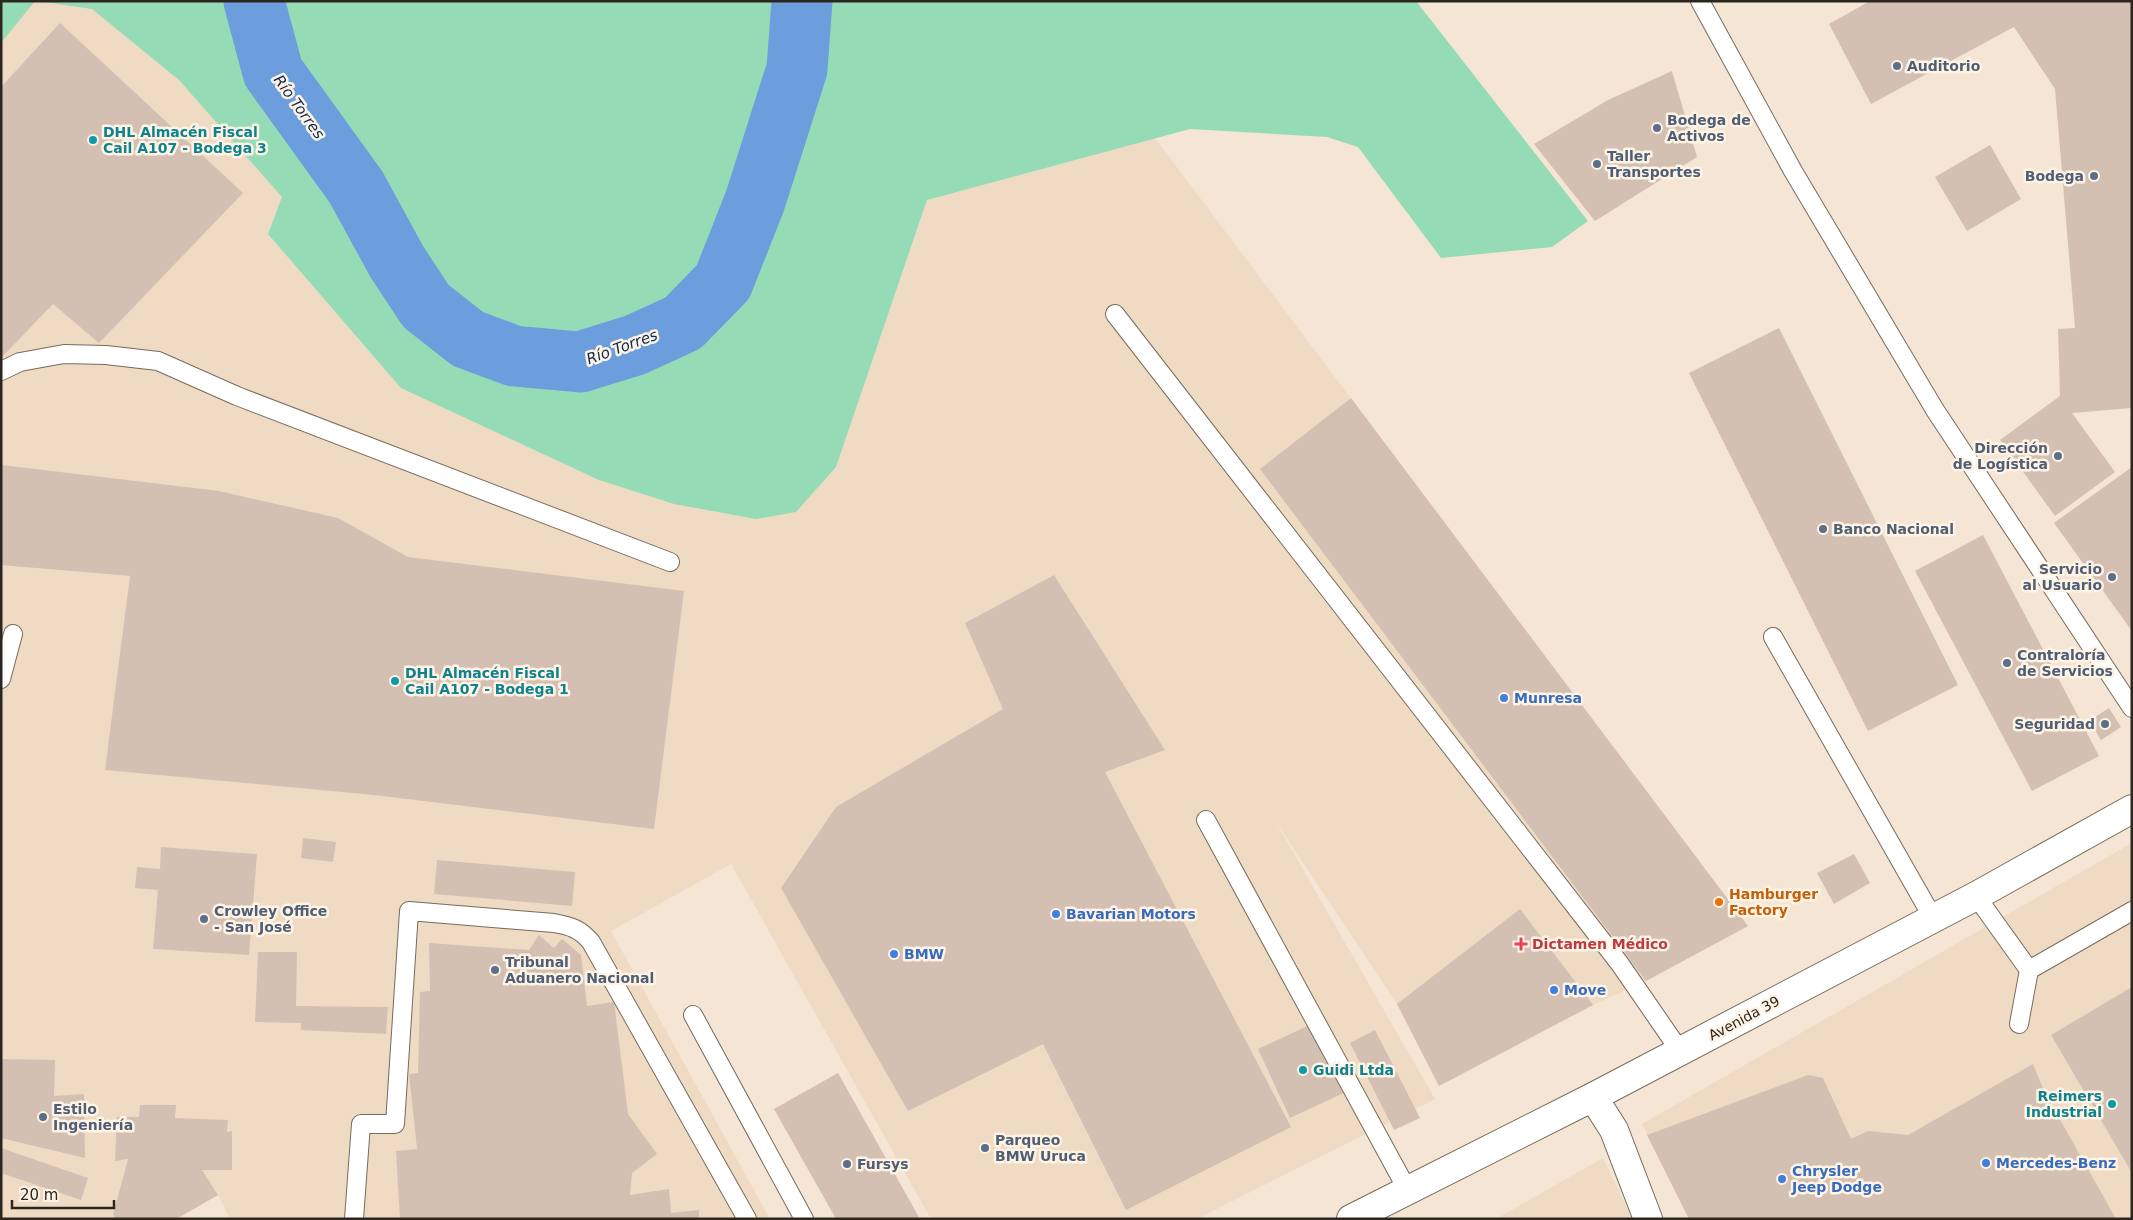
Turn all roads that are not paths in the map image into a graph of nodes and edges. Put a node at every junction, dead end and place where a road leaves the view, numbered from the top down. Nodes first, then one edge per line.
1 (1700, 1) edge
2 (1115, 314) dead end
3 (1, 370) edge
4 (670, 562) dead end
5 (13, 634) dead end
6 (1773, 637) dead end
7 (1, 679) edge
8 (2132, 708) edge
9 (2132, 809) edge
10 (1206, 820) dead end
11 (1976, 896) junction
12 (2132, 911) edge
13 (1933, 918) junction
14 (2029, 970) junction
15 (693, 1015) dead end
16 (2019, 1024) dead end
17 (1680, 1051) junction
18 (1593, 1097) junction
19 (1403, 1194) junction
20 (354, 1219) edge
21 (747, 1219) edge
22 (804, 1219) edge
23 (1351, 1219) edge
24 (1380, 1219) edge
25 (1648, 1219) edge

1 - 8 lane
2 - 17 lane
3 - 4 lane
5 - 7 lane
6 - 13 lane
9 - 11 main road, Avenida 39
10 - 19 lane
11 - 13 main road, Avenida 39
11 - 14 lane
12 - 14 lane
13 - 17 main road, Avenida 39
14 - 16 lane
15 - 22 lane
17 - 18 main road, Avenida 39
18 - 19 main road, Avenida 39
18 - 25 main road
19 - 23 main road, Avenida 39
19 - 24 main road
20 - 21 lane

